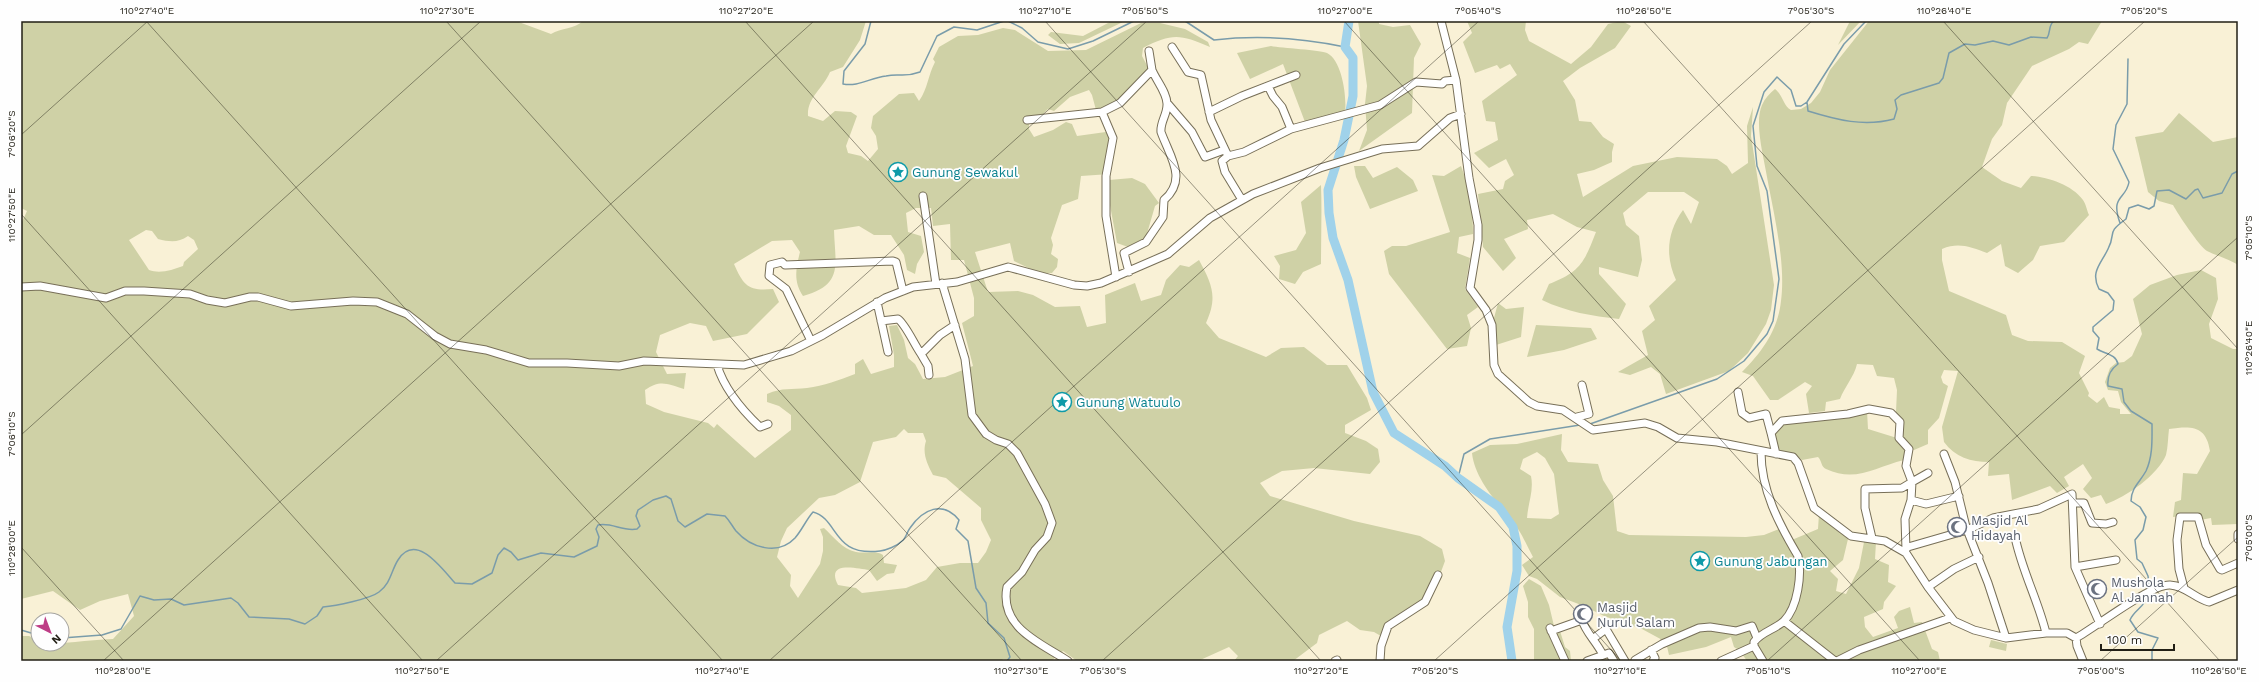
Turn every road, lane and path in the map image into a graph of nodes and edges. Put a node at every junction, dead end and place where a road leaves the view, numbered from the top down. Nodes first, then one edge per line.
1 (1441, 21) edge
2 (1172, 47) dead end
3 (1149, 51) dead end
4 (1152, 70) junction
5 (1296, 75) dead end
6 (1456, 80) junction
7 (1268, 86) junction
8 (1168, 104) junction
9 (1102, 112) junction
10 (1209, 112) junction
11 (1461, 114) junction
12 (1027, 120) dead end
13 (1291, 128) junction
14 (1226, 153) junction
15 (923, 196) dead end
16 (1242, 200) junction
17 (1129, 272) junction
18 (1116, 277) junction
19 (939, 284) junction
20 (21, 287) edge
21 (902, 291) junction
22 (877, 302) junction
23 (881, 321) junction
24 (955, 325) junction
25 (811, 341) junction
26 (888, 352) dead end
27 (921, 354) junction
28 (717, 365) junction
29 (929, 375) dead end
30 (1582, 385) dead end
31 (1738, 392) dead end
32 (1578, 418) junction
33 (768, 424) dead end
34 (1771, 433) junction
35 (1761, 452) junction
36 (1776, 454) junction
37 (1944, 454) dead end
38 (1928, 473) dead end
39 (1912, 482) junction
40 (1959, 496) junction
41 (1911, 500) junction
42 (2074, 503) junction
43 (2113, 522) dead end
44 (1967, 530) junction
45 (2238, 534) edge
46 (2015, 537) dead end
47 (1872, 538) junction
48 (2238, 539) edge
49 (1907, 550) junction
50 (1979, 557) junction
51 (2116, 560) dead end
52 (2238, 563) edge
53 (2075, 567) junction
54 (1438, 575) dead end
55 (1928, 587) junction
56 (2184, 588) junction
57 (2238, 590) edge
58 (1950, 618) junction
59 (1784, 621) junction
60 (2100, 624) junction
61 (2046, 633) junction
62 (1594, 638) junction
63 (1757, 638) junction
64 (2006, 638) junction
65 (2076, 638) junction
66 (1754, 646) junction
67 (1651, 650) junction
68 (1603, 655) junction
69 (1726, 660) edge
70 (1068, 661) edge
71 (1380, 661) edge
72 (1565, 661) edge
73 (1587, 661) edge
74 (1614, 661) edge
75 (1625, 661) edge
76 (1634, 661) edge
77 (1653, 661) edge
78 (1763, 661) edge
79 (1836, 661) edge
80 (2083, 661) edge

1 - 6 street
2 - 10 street
3 - 4 street
4 - 8 street
4 - 9 street
5 - 7 street
6 - 11 street
6 - 13 street
7 - 10 street
7 - 13 street
8 - 14 street
8 - 17 street
9 - 12 street
9 - 18 street
10 - 14 street
11 - 16 street
11 - 32 street
13 - 14 street
14 - 16 street
15 - 19 street
16 - 17 street
17 - 18 street
18 - 19 street
19 - 21 street
19 - 24 street
20 - 28 street
21 - 22 street
21 - 25 street
22 - 23 street
22 - 25 street
23 - 26 street
23 - 27 street
24 - 27 street
24 - 70 street
25 - 28 street
27 - 29 street
28 - 33 street
30 - 32 street
31 - 34 street
32 - 35 street
34 - 36 street
34 - 39 street
35 - 36 street
35 - 59 street
36 - 47 street
37 - 40 street
38 - 39 street
39 - 41 street
39 - 47 street
40 - 41 street
40 - 44 street
41 - 49 street
42 - 43 street
42 - 44 street
42 - 53 street
44 - 49 street
44 - 50 street
45 - 48 street
46 - 61 street
47 - 49 street
49 - 55 street
50 - 55 street
50 - 64 street
51 - 53 street
52 - 56 street
53 - 60 street
54 - 71 street
55 - 58 street
56 - 57 street
56 - 60 street
58 - 64 street
58 - 79 street
59 - 63 street
59 - 79 street
60 - 65 street
61 - 64 street
61 - 65 street
62 - 68 street
62 - 72 street
62 - 75 street
63 - 66 street
63 - 67 street
65 - 80 street
66 - 69 street
66 - 78 street
67 - 76 street
67 - 77 street
68 - 73 street
68 - 74 street

